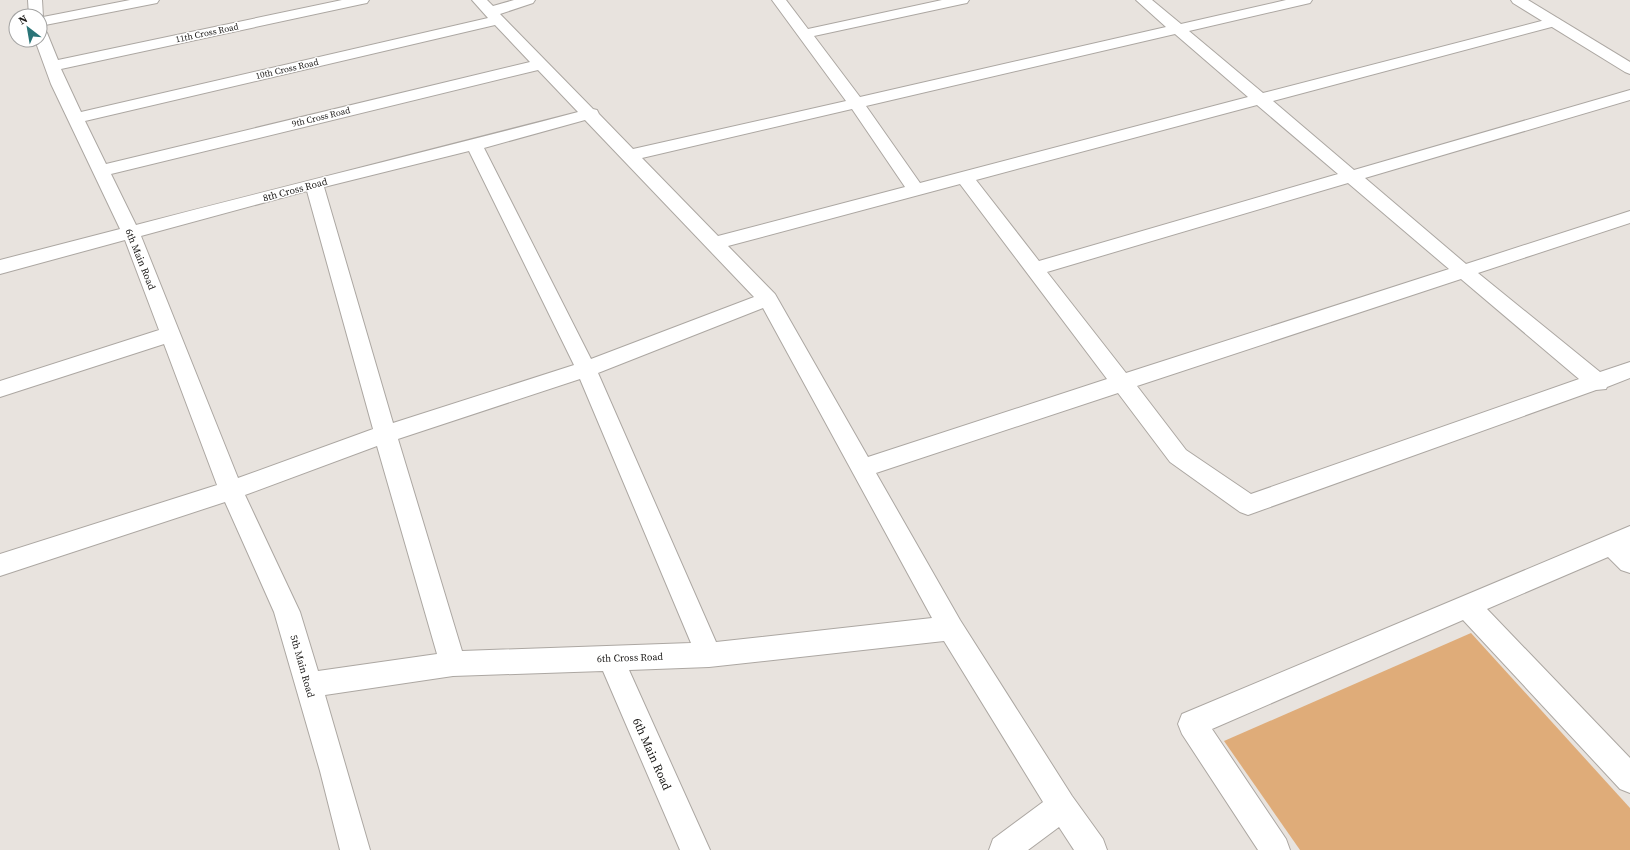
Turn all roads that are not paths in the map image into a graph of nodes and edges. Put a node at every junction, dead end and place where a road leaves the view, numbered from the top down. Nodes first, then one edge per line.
1 (152, 0) edge
2 (362, 0) edge
3 (528, 0) edge
4 (779, 0) edge
5 (962, 0) edge
6 (1143, 0) edge
7 (1305, 0) edge
8 (1518, 0) edge
9 (490, 10) edge
10 (48, 20) edge
11 (1554, 22) junction
12 (1178, 29) junction
13 (804, 34) junction
14 (46, 48) edge
15 (542, 64) junction
16 (53, 66) junction
17 (1630, 69) edge
18 (1630, 95) edge
19 (1260, 99) junction
20 (856, 103) junction
21 (591, 114) junction
22 (76, 118) junction
23 (474, 145) junction
24 (630, 155) junction
25 (101, 171) junction
26 (1351, 176) junction
27 (964, 177) junction
28 (314, 184) junction
29 (916, 190) junction
30 (1630, 217) edge
31 (131, 233) junction
32 (715, 243) junction
33 (0, 267) edge
34 (1034, 269) junction
35 (1463, 272) junction
36 (768, 299) junction
37 (170, 334) junction
38 (586, 369) junction
39 (1630, 370) edge
40 (1121, 382) junction
41 (1598, 383) junction
42 (0, 389) edge
43 (385, 434) junction
44 (862, 468) junction
45 (231, 490) junction
46 (1621, 540) edge
47 (1630, 562) edge
48 (0, 564) edge
49 (1467, 606) junction
50 (951, 628) junction
51 (709, 655) junction
52 (610, 658) junction
53 (453, 664) junction
54 (309, 685) junction
55 (1630, 779) edge
56 (1062, 806) junction
57 (355, 850) edge
58 (695, 850) edge
59 (1004, 850) edge
60 (1092, 850) edge
61 (1276, 850) edge

1 - 10 street
2 - 16 street, 11th Cross Road
3 - 9 street, 10th Cross Road
4 - 13 street
5 - 13 street
6 - 12 street
7 - 12 street
8 - 11 street
9 - 15 street
9 - 22 street, 10th Cross Road
11 - 17 street
11 - 19 street
12 - 19 street
12 - 20 street
13 - 20 street
14 - 16 street, 6th Main Road
15 - 21 street
15 - 25 street, 9th Cross Road
16 - 22 street, 6th Main Road
18 - 26 street
19 - 26 street
19 - 27 street
20 - 24 street
20 - 29 street
21 - 23 street, 8th Cross Road
21 - 24 street
22 - 25 street, 6th Main Road
23 - 28 street, 8th Cross Road
23 - 38 street
24 - 32 street
25 - 31 street, 6th Main Road
26 - 34 street
26 - 35 street
27 - 29 street
27 - 34 street
28 - 31 street, 8th Cross Road
28 - 43 street
29 - 32 street
30 - 35 street
31 - 33 street, 8th Cross Road
31 - 37 street, 6th Main Road
32 - 36 street
34 - 40 street
35 - 40 street
35 - 41 street
36 - 38 street
36 - 44 street
37 - 42 street
37 - 45 street, 6th Main Road
38 - 43 street
38 - 51 street
39 - 41 street
40 - 41 street
40 - 44 street
43 - 45 street
43 - 53 street
44 - 50 street
45 - 48 street
45 - 54 street, 5th Main Road
46 - 47 street
46 - 49 street
49 - 55 street
49 - 61 street
50 - 51 street, 6th Cross Road
50 - 56 street
51 - 52 street, 6th Cross Road
52 - 53 street, 6th Cross Road
52 - 58 street, 6th Main Road
53 - 54 street, 6th Cross Road
54 - 57 street, 5th Main Road
56 - 59 street
56 - 60 street

